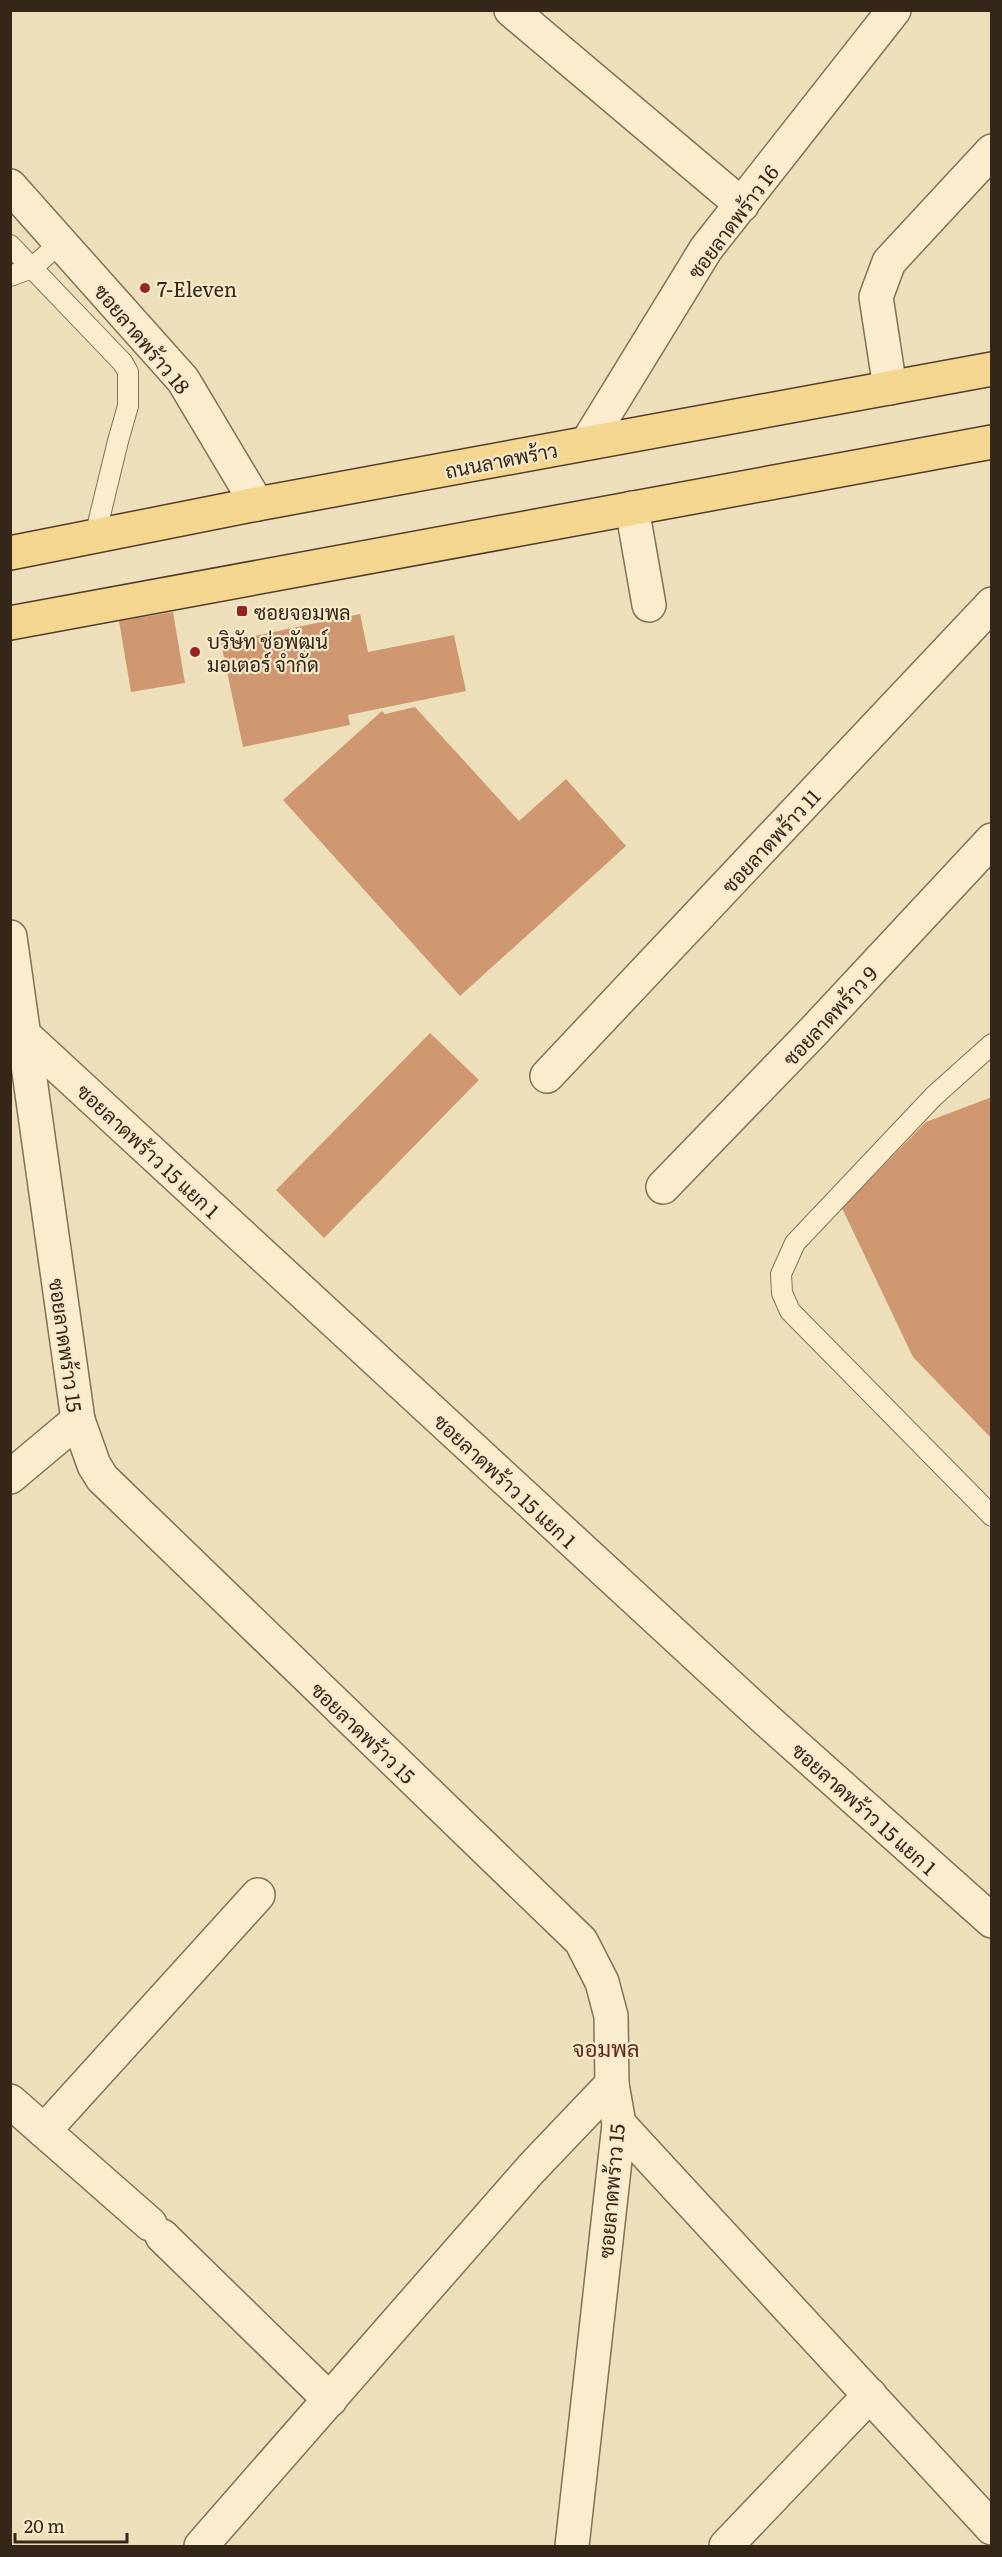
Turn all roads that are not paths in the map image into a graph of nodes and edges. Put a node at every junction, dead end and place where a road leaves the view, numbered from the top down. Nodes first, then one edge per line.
1 (511, 10) edge
2 (894, 10) edge
3 (992, 151) edge
4 (10, 186) edge
5 (742, 205) junction
6 (61, 242) junction
7 (10, 245) edge
8 (32, 268) junction
9 (10, 276) edge
10 (992, 369) edge
11 (890, 388) junction
12 (992, 442) edge
13 (587, 443) junction
14 (257, 504) junction
15 (632, 508) junction
16 (95, 536) junction
17 (10, 553) edge
18 (992, 604) edge
19 (649, 605) dead end
20 (10, 623) edge
21 (992, 840) edge
22 (10, 937) edge
23 (17, 1042) edge
24 (992, 1044) edge
25 (548, 1076) dead end
26 (663, 1187) dead end
27 (78, 1420) junction
28 (10, 1477) edge
29 (992, 1516) edge
30 (258, 1895) dead end
31 (992, 1921) edge
32 (612, 2084) junction
33 (10, 2101) edge
34 (619, 2124) junction
35 (44, 2131) junction
36 (870, 2395) junction
37 (330, 2400) junction
38 (992, 2528) edge
39 (201, 2547) edge
40 (572, 2547) edge
41 (726, 2547) edge

1 - 5 street
2 - 5 street, ซอยลาดพร้าว 16
3 - 11 street
4 - 6 street, ซอยลาดพร้าว 18
5 - 13 street, ซอยลาดพร้าว 16
6 - 8 lane
6 - 14 street, ซอยลาดพร้าว 18
7 - 8 lane
8 - 9 lane
8 - 16 lane
10 - 11 main road, ถนนลาดพร้าว
11 - 13 main road, ถนนลาดพร้าว
12 - 15 main road
13 - 14 main road, ถนนลาดพร้าว
14 - 16 main road, ถนนลาดพร้าว
15 - 19 street
15 - 20 main road
16 - 17 main road, ถนนลาดพร้าว
18 - 25 street, ซอยลาดพร้าว 11
21 - 26 street, ซอยลาดพร้าว 9
22 - 23 street, ซอยลาดพร้าว 15
23 - 27 street, ซอยลาดพร้าว 15
23 - 31 street, ซอยลาดพร้าว 15 แยก 1
24 - 29 lane
27 - 28 street
27 - 32 street, ซอยลาดพร้าว 15
30 - 35 street
32 - 34 street, ซอยลาดพร้าว 15
32 - 37 street
33 - 35 street
34 - 36 street
34 - 40 street, ซอยลาดพร้าว 15
35 - 37 street
36 - 38 street
36 - 41 street
37 - 39 street

